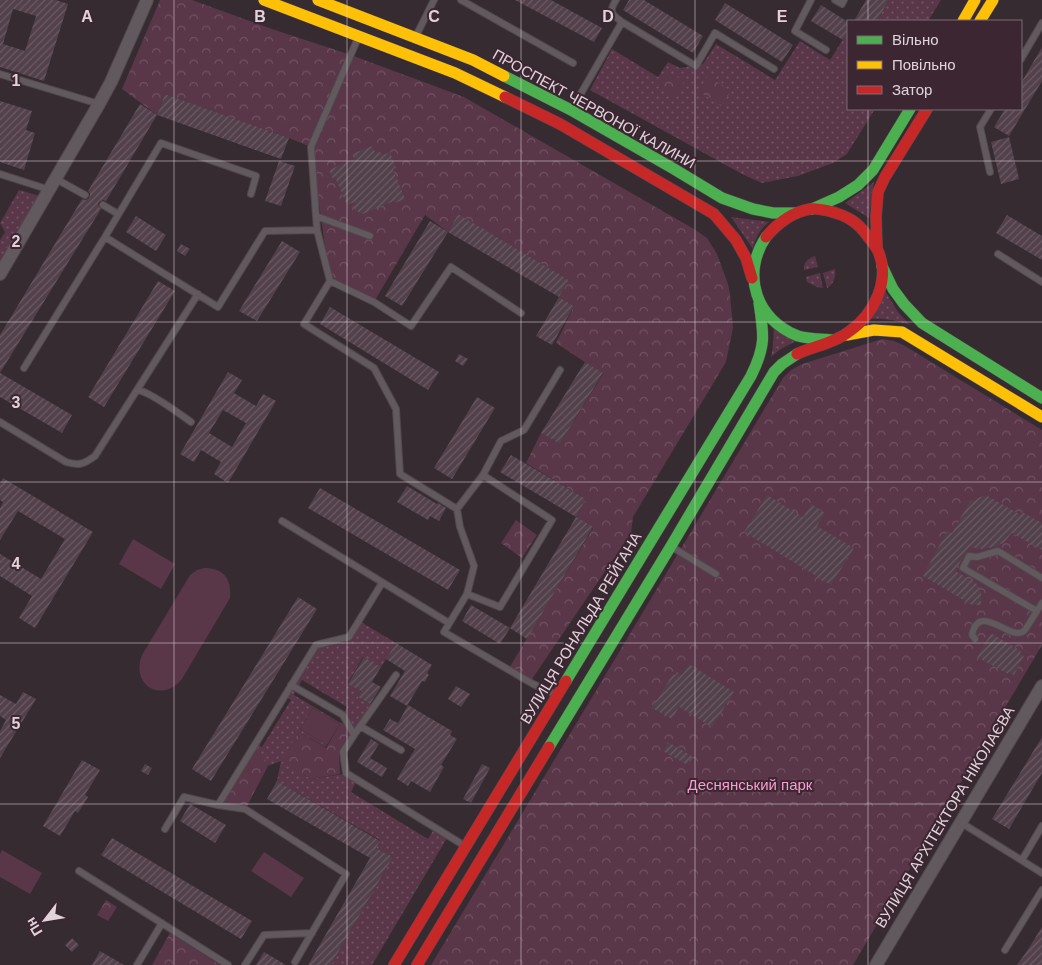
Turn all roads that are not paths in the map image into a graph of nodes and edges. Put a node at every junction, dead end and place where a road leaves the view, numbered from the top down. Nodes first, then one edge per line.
1 (147, 0) edge
2 (264, 0) edge
3 (318, 0) edge
4 (434, 0) edge
5 (461, 0) edge
6 (616, 0) edge
7 (811, 0) edge
8 (835, 0) edge
9 (844, 0) edge
10 (975, 0) edge
11 (993, 0) edge
12 (963, 20) edge
13 (981, 20) edge
14 (622, 22) junction
15 (1042, 23) edge
16 (359, 37) junction
17 (416, 37) junction
18 (826, 50) dead end
19 (1022, 56) edge
20 (573, 63) dead end
21 (774, 69) dead end
22 (0, 74) edge
23 (99, 104) junction
24 (571, 110) junction
25 (909, 110) edge
26 (926, 110) edge
27 (990, 110) edge
28 (990, 172) dead end
29 (0, 174) edge
30 (53, 185) junction
31 (251, 194) dead end
32 (85, 195) dead end
33 (103, 205) dead end
34 (812, 209) junction
35 (799, 213) junction
36 (118, 214) junction
37 (316, 216) junction
38 (317, 230) junction
39 (370, 236) dead end
40 (105, 237) junction
41 (877, 248) junction
42 (998, 254) dead end
43 (882, 265) junction
44 (0, 274) edge
45 (330, 281) junction
46 (1042, 282) edge
47 (754, 284) junction
48 (198, 294) junction
49 (758, 298) junction
50 (521, 313) dead end
51 (837, 338) junction
52 (24, 368) dead end
53 (560, 370) dead end
54 (136, 390) junction
55 (1042, 398) edge
56 (1042, 417) edge
57 (0, 422) edge
58 (192, 422) dead end
59 (483, 475) junction
60 (457, 509) junction
61 (282, 521) dead end
62 (671, 546) junction
63 (716, 574) dead end
64 (1042, 578) edge
65 (382, 583) junction
66 (467, 594) junction
67 (1042, 603) edge
68 (1037, 611) junction
69 (449, 623) junction
70 (975, 639) dead end
71 (396, 675) dead end
72 (291, 686) junction
73 (1042, 686) edge
74 (558, 695) junction
75 (360, 726) junction
76 (354, 735) junction
77 (401, 750) dead end
78 (218, 805) junction
79 (960, 822) junction
80 (1042, 826) edge
81 (165, 829) dead end
82 (466, 847) junction
83 (1022, 860) junction
84 (79, 871) dead end
85 (1042, 872) edge
86 (1042, 890) edge
87 (162, 923) junction
88 (312, 933) junction
89 (1004, 950) dead end
90 (295, 962) dead end
91 (137, 965) edge
92 (228, 965) edge
93 (246, 965) edge
94 (394, 965) edge
95 (417, 965) edge
96 (876, 965) edge

1 - 23 street
2 - 16 main road, ПРОСПЕКТ ЧЕРВОНОЇ КАЛИНИ
3 - 17 main road, ПРОСПЕКТ ЧЕРВОНОЇ КАЛИНИ
4 - 17 lane
5 - 20 lane
6 - 14 lane
7 - 18 lane
8 - 9 lane
10 - 12 main road
11 - 13 main road
14 - 21 lane
14 - 24 lane
15 - 19 lane
16 - 37 lane
16 - 47 main road, ПРОСПЕКТ ЧЕРВОНОЇ КАЛИНИ
17 - 24 main road, ПРОСПЕКТ ЧЕРВОНОЇ КАЛИНИ
22 - 23 lane
23 - 30 street
24 - 35 main road, ПРОСПЕКТ ЧЕРВОНОЇ КАЛИНИ
25 - 34 main road
26 - 41 main road
27 - 28 lane
29 - 30 lane
30 - 32 lane
30 - 44 street
31 - 36 lane
33 - 36 lane
34 - 35 main road
34 - 41 main road
35 - 47 main road
36 - 40 lane
37 - 38 lane
37 - 39 lane
38 - 45 lane
38 - 48 lane
40 - 48 lane
40 - 52 lane
41 - 43 main road
42 - 46 lane
43 - 51 main road
43 - 55 main road
45 - 50 lane
45 - 60 lane
47 - 49 main road
48 - 54 lane
49 - 51 main road
49 - 74 main road, ВУЛИЦЯ РОНАЛЬДА РЕЙГАНА
51 - 56 main road
51 - 62 main road
53 - 59 lane
54 - 57 lane
54 - 58 lane
59 - 60 lane
59 - 66 lane
60 - 66 lane
61 - 65 lane
62 - 63 lane
62 - 95 main road
64 - 68 lane
65 - 69 lane
65 - 72 lane
66 - 69 lane
67 - 68 lane
68 - 70 lane
69 - 74 lane
71 - 75 lane
72 - 76 lane
72 - 78 lane
73 - 79 street, ВУЛИЦЯ АРХІТЕКТОРА НІКОЛАЄВА
74 - 82 main road, ВУЛИЦЯ РОНАЛЬДА РЕЙГАНА
75 - 76 lane
75 - 77 lane
76 - 82 lane
78 - 81 lane
78 - 88 lane
79 - 83 lane
79 - 96 street, ВУЛИЦЯ АРХІТЕКТОРА НІКОЛАЄВА
80 - 83 lane
82 - 94 main road, ВУЛИЦЯ РОНАЛЬДА РЕЙГАНА
83 - 85 lane
84 - 87 lane
86 - 89 lane
87 - 91 lane
87 - 92 lane
88 - 90 lane
88 - 93 lane

